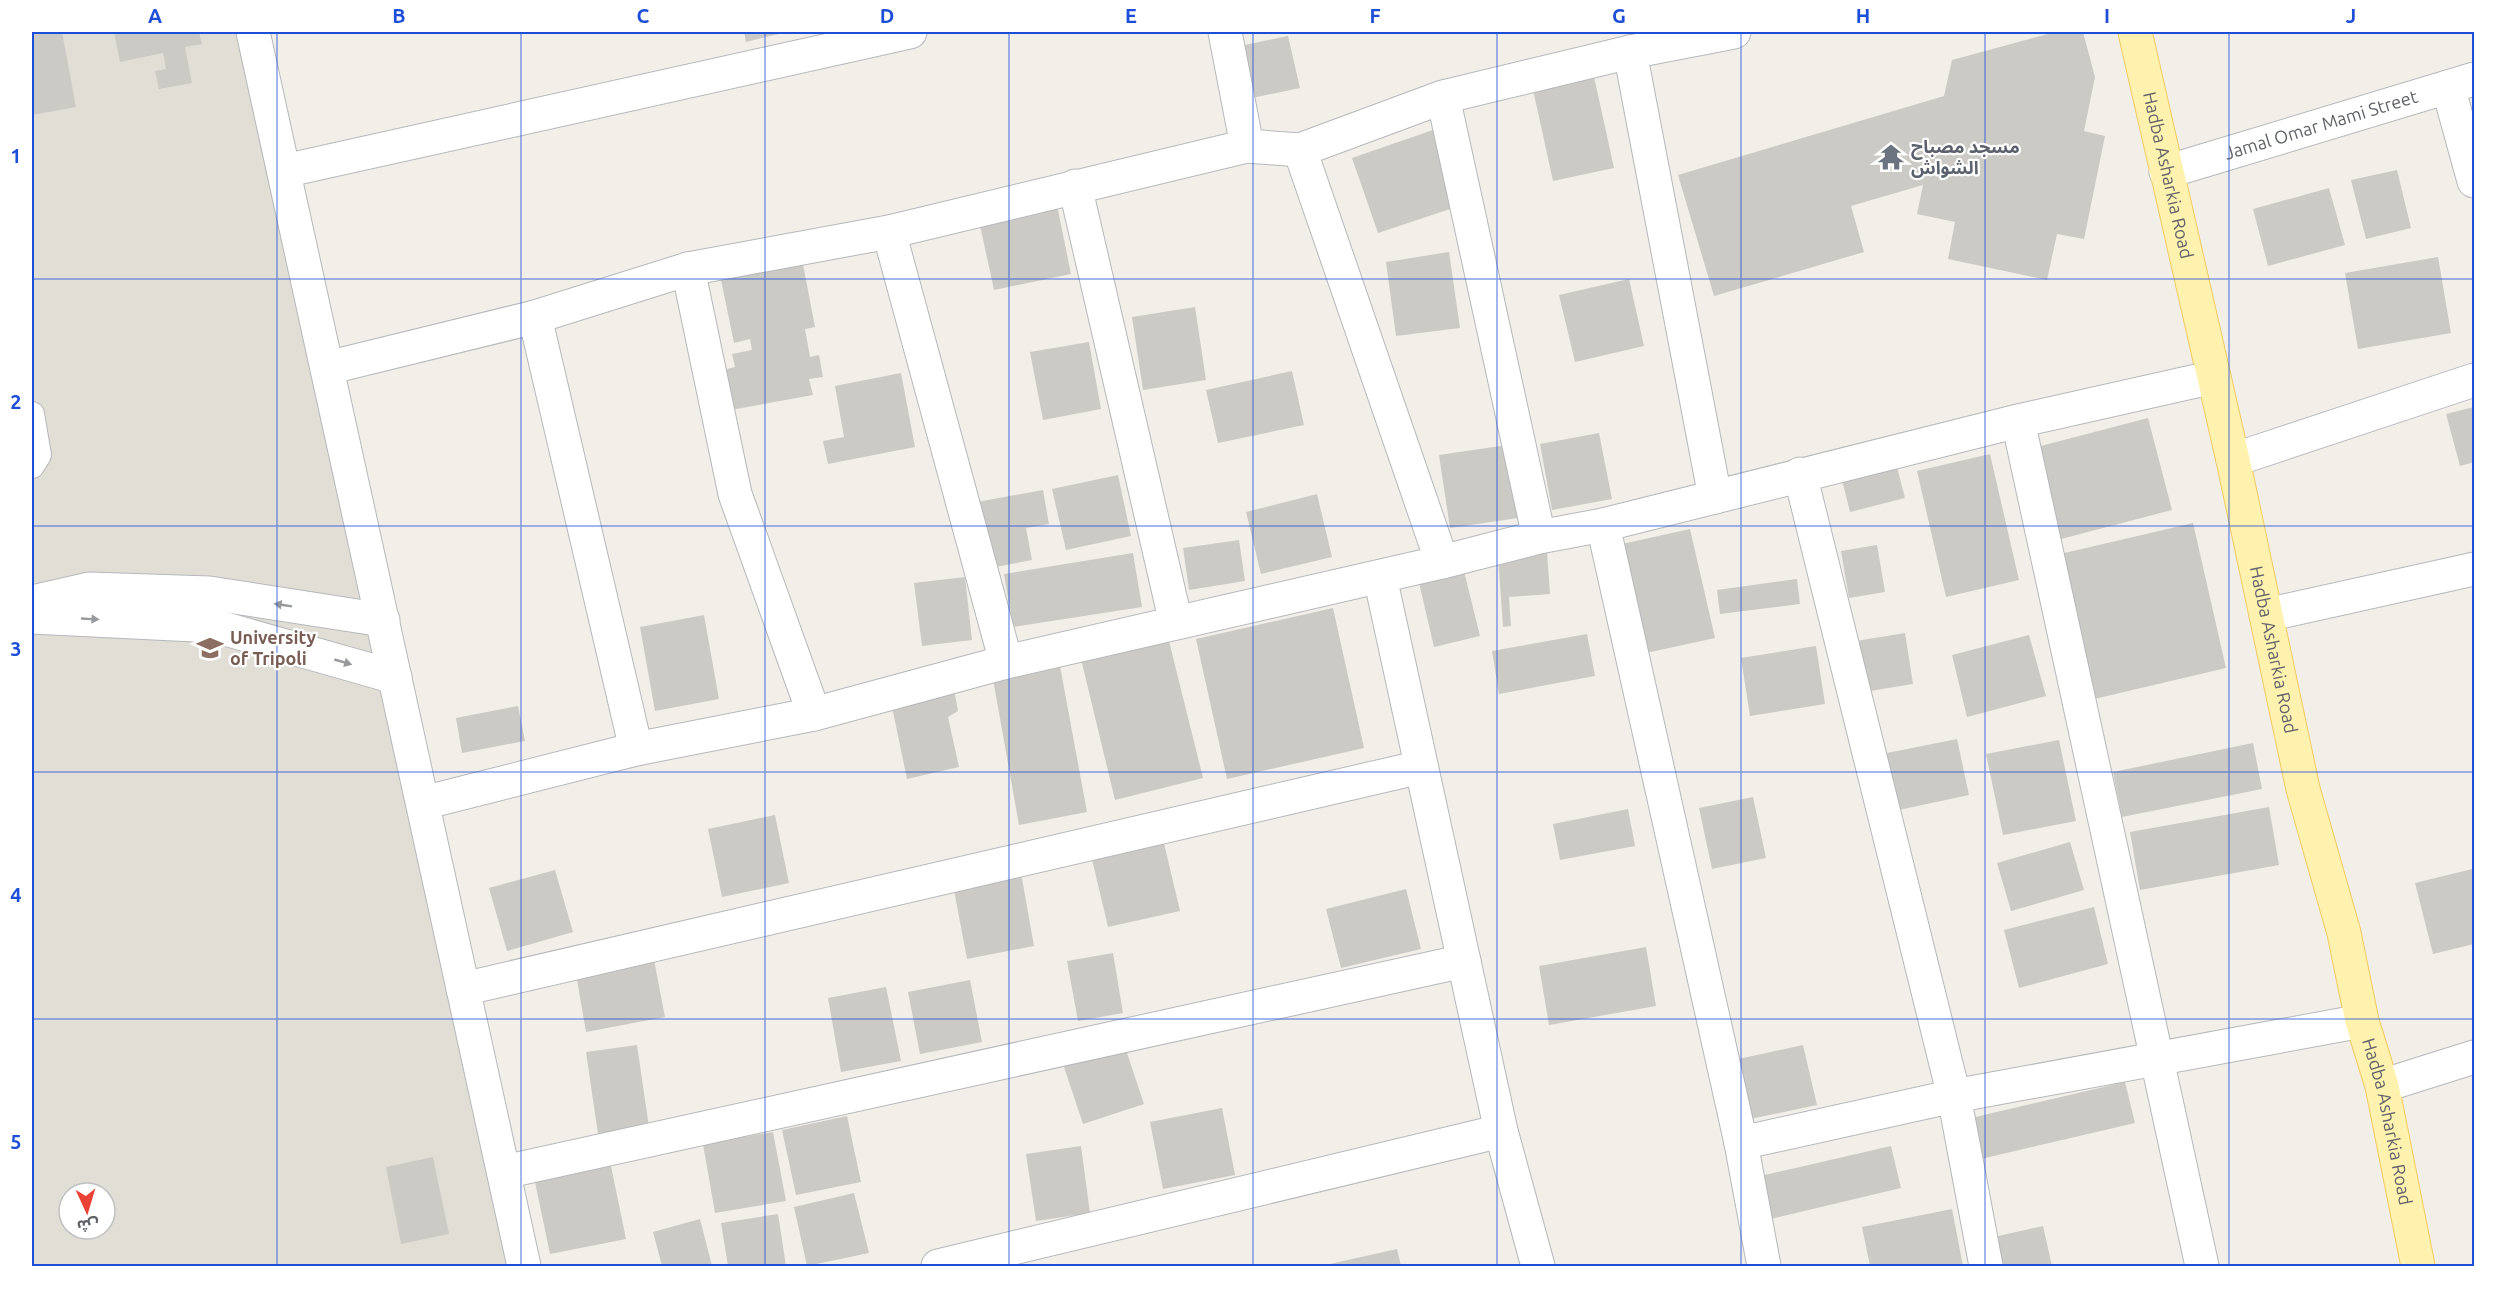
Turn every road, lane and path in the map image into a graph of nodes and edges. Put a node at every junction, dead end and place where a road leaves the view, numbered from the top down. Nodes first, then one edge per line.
1 (253, 32) edge
2 (909, 32) edge
3 (1225, 32) edge
4 (1734, 32) edge
5 (2135, 32) edge
6 (1630, 52) junction
7 (2461, 83) edge
8 (1443, 97) junction
9 (1247, 146) junction
10 (1299, 150) junction
11 (284, 171) junction
12 (2166, 172) junction
13 (2475, 181) edge
14 (1075, 186) junction
15 (889, 232) junction
16 (688, 268) junction
17 (535, 317) junction
18 (327, 368) junction
19 (2214, 377) junction
20 (2475, 380) edge
21 (32, 414) edge
22 (2018, 421) junction
23 (2233, 460) junction
24 (32, 466) edge
25 (1800, 474) junction
26 (1715, 497) junction
27 (1603, 525) junction
28 (1539, 537) junction
29 (1442, 562) junction
30 (2475, 569) edge
31 (1380, 577) junction
32 (32, 602) edge
33 (2266, 615) junction
34 (32, 617) edge
35 (383, 620) junction
36 (1176, 623) junction
37 (1006, 662) junction
38 (395, 677) junction
39 (814, 714) junction
40 (636, 749) junction
41 (1421, 766) junction
42 (423, 803) junction
43 (1464, 961) junction
44 (463, 989) junction
45 (2362, 1021) junction
46 (2475, 1057) edge
47 (2156, 1060) junction
48 (2382, 1086) junction
49 (1954, 1096) junction
50 (1501, 1131) junction
51 (1741, 1143) junction
52 (504, 1172) junction
53 (524, 1266) edge
54 (938, 1266) edge
55 (1538, 1266) edge
56 (1764, 1266) edge
57 (1986, 1266) edge
58 (2202, 1266) edge
59 (2418, 1266) edge

1 - 11 street
2 - 11 street
3 - 9 street
4 - 6 street
5 - 12 main road, Hadba Asharkia Road
6 - 8 street
6 - 26 street
7 - 12 street, Jamal Omar Mami Street
7 - 13 street
8 - 10 street
8 - 28 street
9 - 10 street
9 - 14 street
10 - 29 street
11 - 18 street
12 - 19 main road, Hadba Asharkia Road
14 - 15 street
14 - 36 street
15 - 16 street
15 - 37 street
16 - 17 street
16 - 39 street
17 - 18 street
17 - 40 street
18 - 35 street
19 - 22 street
19 - 23 main road, Hadba Asharkia Road
20 - 23 street
21 - 24 lane
22 - 25 street
22 - 47 street
23 - 33 main road, Hadba Asharkia Road
25 - 26 street
25 - 49 street
26 - 27 street
27 - 28 street
27 - 51 street
28 - 29 street
29 - 31 street
30 - 33 street
31 - 36 street
31 - 41 street
35 -> 32 street
33 - 45 main road, Hadba Asharkia Road
34 -> 38 street
35 - 38 street
36 - 37 street
37 - 39 street
38 - 42 street
39 - 40 street
40 - 42 street
41 - 43 street
41 - 44 street
42 - 44 street
43 - 50 street
43 - 52 street
44 - 52 street
45 - 47 street
45 - 48 main road, Hadba Asharkia Road
46 - 48 street
47 - 49 street
47 - 58 street
48 - 59 main road, Hadba Asharkia Road
49 - 51 street
49 - 57 street
50 - 54 street
50 - 55 street
51 - 56 street
52 - 53 street

